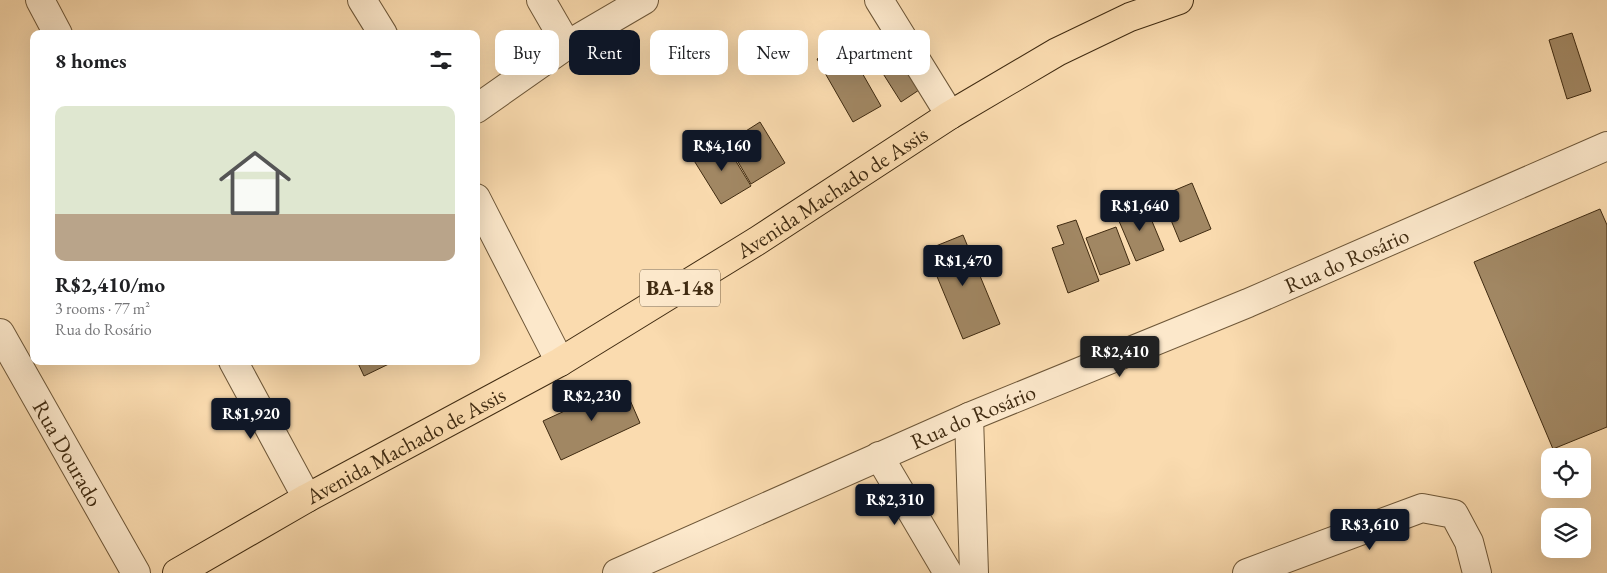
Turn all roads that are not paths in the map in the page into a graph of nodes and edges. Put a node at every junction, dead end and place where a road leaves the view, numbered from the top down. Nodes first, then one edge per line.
1 (40, 0) edge
2 (362, 0) edge
3 (541, 0) edge
4 (644, 0) edge
5 (879, 0) edge
6 (1179, 0) edge
7 (56, 30) edge
8 (380, 30) edge
9 (567, 45) junction
10 (480, 106) edge
11 (950, 114) junction
12 (1607, 146) edge
13 (480, 206) edge
14 (0, 333) edge
15 (560, 362) junction
16 (235, 365) edge
17 (969, 417) junction
18 (879, 456) junction
19 (307, 498) junction
20 (136, 573) edge
21 (177, 573) edge
22 (617, 573) edge
23 (948, 573) edge
24 (974, 573) edge
25 (1247, 573) edge
26 (1477, 573) edge

1 - 7 street
2 - 8 street
3 - 9 street
4 - 9 street
5 - 11 street
6 - 11 main road, Avenida Machado de Assis / BA-148
9 - 10 street
11 - 15 main road, Avenida Machado de Assis / BA-148
12 - 17 street, Rua do Rosário
13 - 15 street
14 - 20 street, Rua Dourado
15 - 19 main road, Avenida Machado de Assis / BA-148
16 - 19 street
17 - 18 street, Rua do Rosário
17 - 24 street
18 - 22 street, Rua do Rosário
18 - 23 street
19 - 21 main road, Avenida Machado de Assis / BA-148
25 - 26 street

